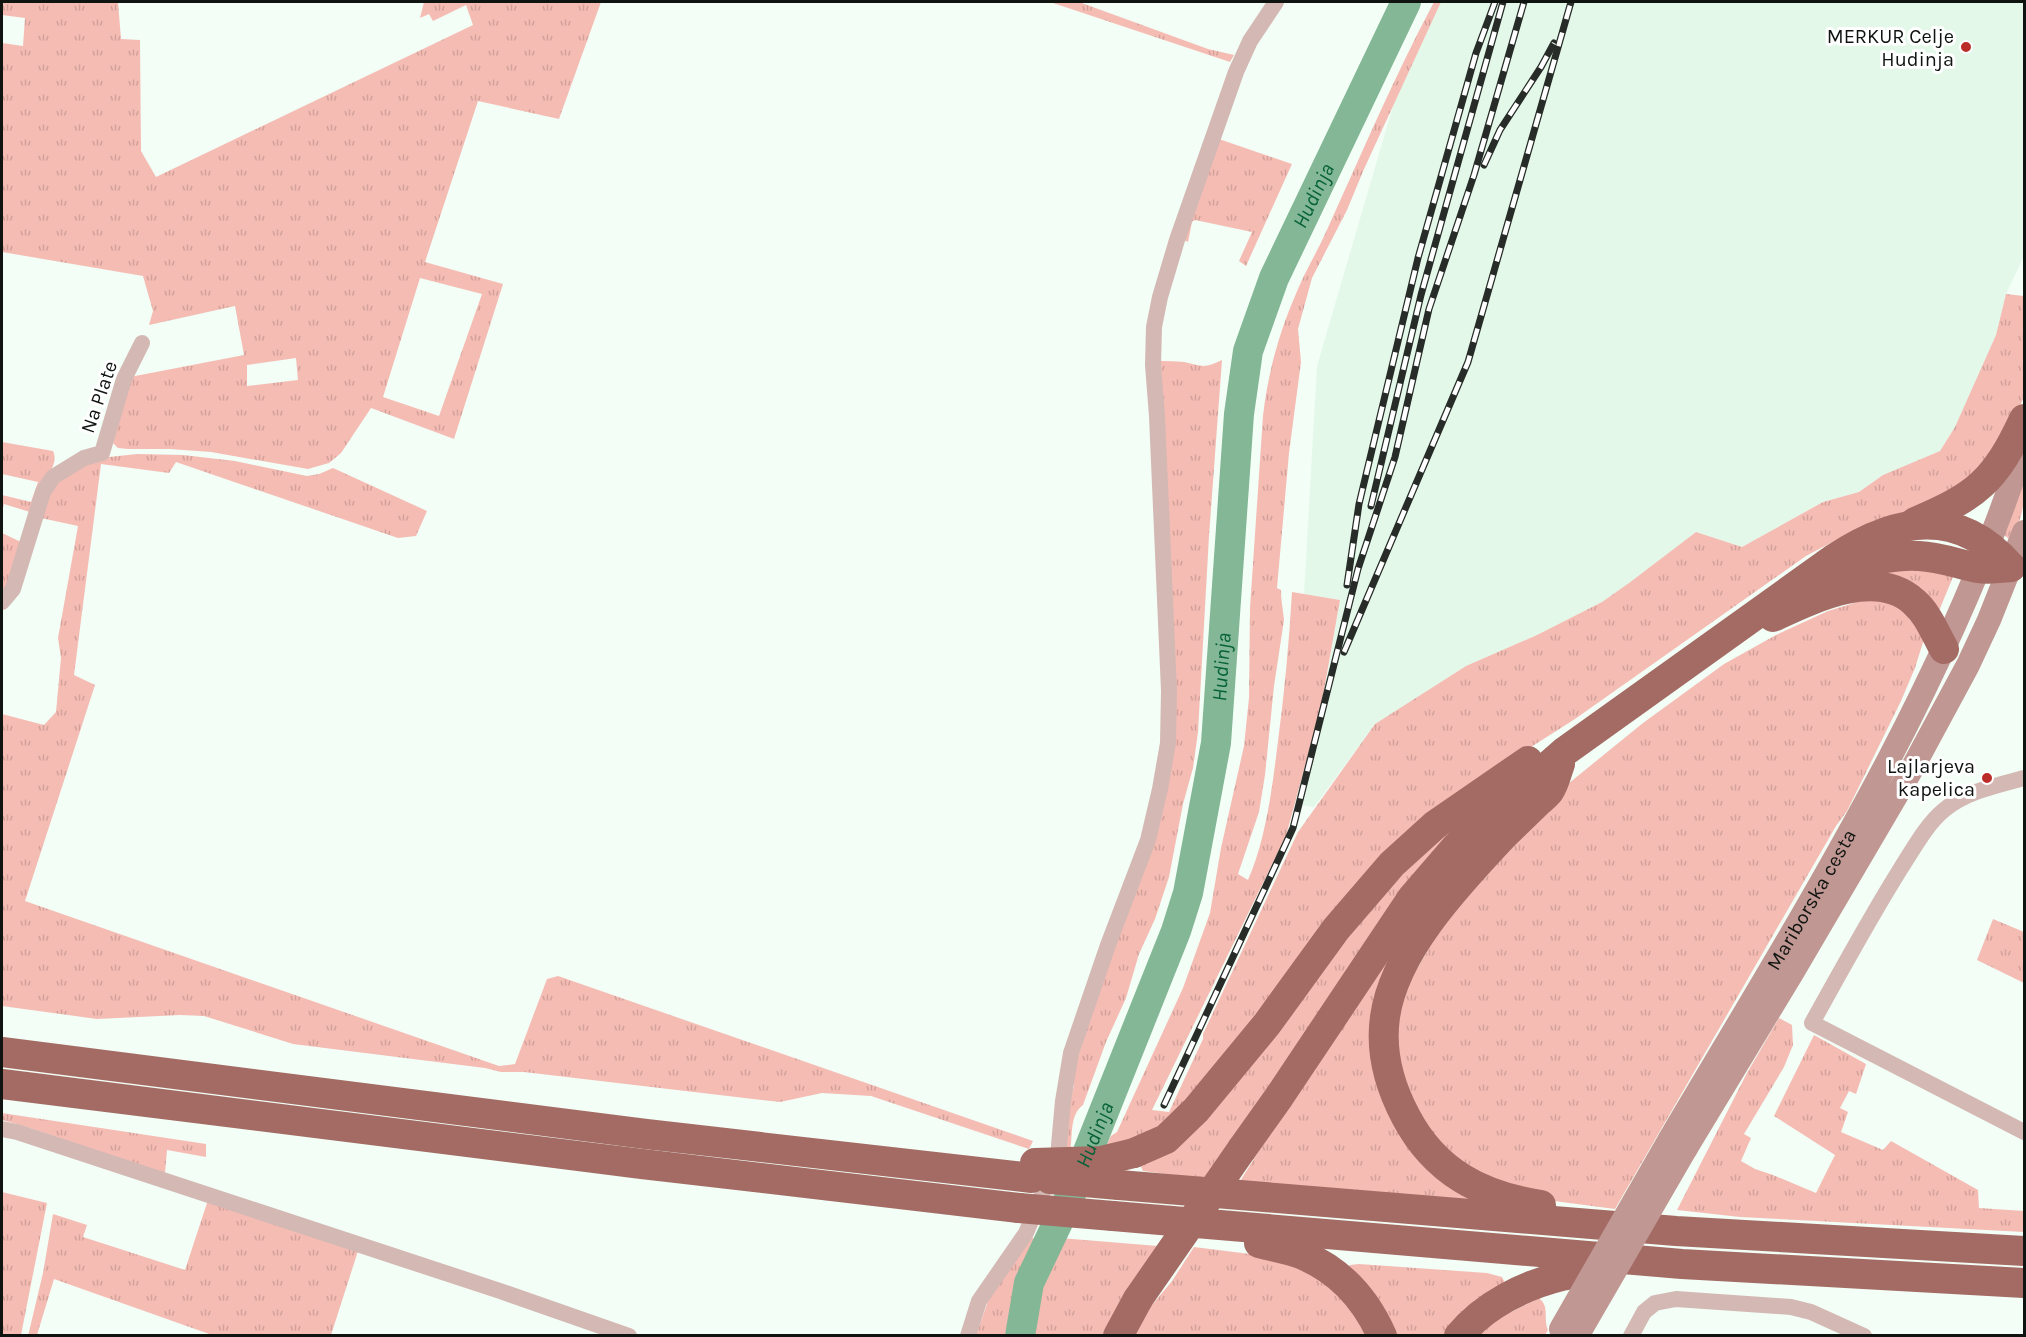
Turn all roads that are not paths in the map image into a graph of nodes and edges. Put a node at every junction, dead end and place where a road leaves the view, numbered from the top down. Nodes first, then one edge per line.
1 (1276, 2) edge
2 (142, 343) dead end
3 (2025, 419) edge
4 (2025, 445) edge
5 (1902, 527) junction
6 (2025, 532) edge
7 (1984, 557) junction
8 (2011, 567) junction
9 (1810, 576) junction
10 (2, 602) edge
11 (1713, 644) junction
12 (1944, 649) junction
13 (1590, 733) junction
14 (1564, 752) junction
15 (2025, 778) edge
16 (2, 1053) edge
17 (2, 1084) edge
18 (2, 1129) edge
19 (2025, 1132) edge
20 (1678, 1144) junction
21 (1033, 1170) junction
22 (1220, 1226) junction
23 (1676, 1231) junction
24 (2025, 1251) edge
25 (1682, 1264) junction
26 (2025, 1283) edge
27 (1635, 1328) edge
28 (1565, 1333) edge
29 (629, 1335) edge
30 (968, 1335) edge
31 (1118, 1335) edge
32 (1382, 1335) edge
33 (1459, 1335) edge
34 (1864, 1335) edge

1 - 30 street
2 - 10 street, Na Plate
3 - 5 highway
4 - 7 main road, Mariborska cesta
5 - 7 highway
5 - 9 highway
6 - 8 main road, Mariborska cesta
7 - 8 highway
7 - 9 highway
7 - 12 main road, Mariborska cesta
8 - 20 main road, Mariborska cesta
9 - 11 highway
11 - 12 highway
11 - 13 highway
12 - 20 main road, Mariborska cesta
13 - 14 highway
13 - 21 highway, bridge
14 - 23 highway
14 - 31 highway, bridge
15 - 19 street
16 - 21 highway
17 - 22 highway, bridge
18 - 29 street
20 - 28 main road, Mariborska cesta, bridge
21 - 23 highway, bridge
22 - 25 highway
22 - 32 highway
23 - 24 highway
25 - 26 highway
25 - 33 highway
27 - 34 street

